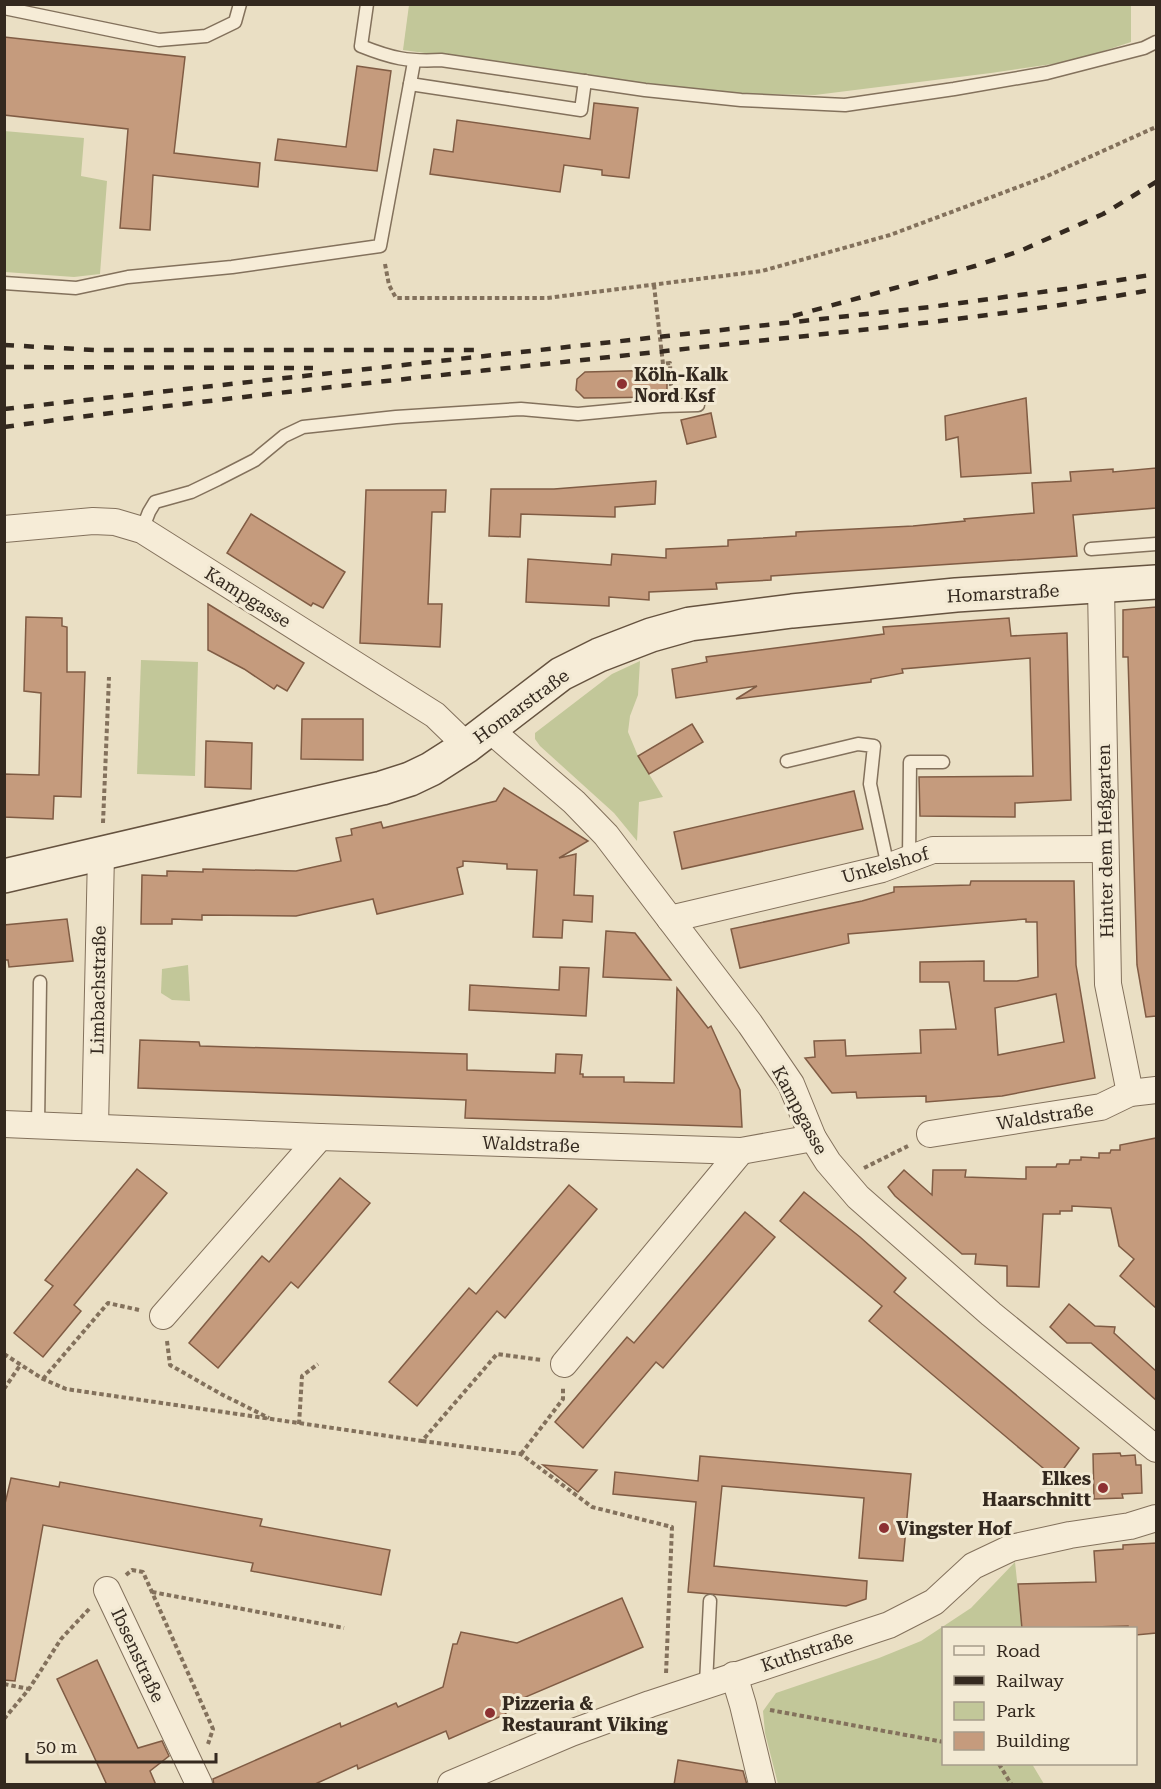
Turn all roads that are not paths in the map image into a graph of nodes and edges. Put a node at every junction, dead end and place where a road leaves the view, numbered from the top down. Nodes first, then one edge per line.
1 (240, 4) edge
2 (367, 4) edge
3 (4, 8) edge
4 (1156, 42) edge
5 (414, 62) junction
6 (585, 81) junction
7 (410, 84) junction
8 (4, 283) edge
9 (698, 405) dead end
10 (4, 529) edge
11 (142, 530) junction
12 (1156, 544) edge
13 (1091, 549) dead end
14 (1156, 582) edge
15 (1101, 587) junction
16 (478, 737) junction
17 (787, 761) dead end
18 (943, 762) dead end
19 (1104, 849) junction
20 (101, 854) junction
21 (898, 863) junction
22 (4, 876) edge
23 (670, 919) junction
24 (40, 982) dead end
25 (1156, 1090) edge
26 (1130, 1093) junction
27 (4, 1124) edge
28 (38, 1125) junction
29 (95, 1127) junction
30 (930, 1134) road end
31 (320, 1137) junction
32 (813, 1138) junction
33 (741, 1151) junction
34 (164, 1316) road end
35 (564, 1364) road end
36 (1156, 1449) edge
37 (1156, 1518) edge
38 (107, 1590) road end
39 (710, 1601) dead end
40 (734, 1675) junction
41 (706, 1684) junction
42 (197, 1781) edge
43 (452, 1785) edge
44 (762, 1785) edge

1 - 3 lane
2 - 5 lane
4 - 6 lane
5 - 6 lane
5 - 7 lane
6 - 7 lane
7 - 8 lane
9 - 11 lane
10 - 11 street, Kampgasse
11 - 16 street, Kampgasse
12 - 13 lane
14 - 15 street, Homarstraße
15 - 16 street, Homarstraße
15 - 19 street, Hinter dem Heßgarten
16 - 20 street, Homarstraße
16 - 23 street, Kampgasse
17 - 21 lane
18 - 21 lane
19 - 21 street, Unkelshof
19 - 26 street, Hinter dem Heßgarten
20 - 22 street, Homarstraße
20 - 29 street, Limbachstraße
21 - 23 street, Unkelshof
23 - 32 street, Kampgasse
24 - 28 lane
25 - 26 street, Waldstraße
26 - 30 street, Waldstraße
27 - 28 street, Waldstraße
28 - 29 street, Waldstraße
29 - 31 street, Waldstraße
31 - 33 street, Waldstraße
31 - 34 street
32 - 33 street, Waldstraße
32 - 36 street, Kampgasse
33 - 35 street
37 - 40 street, Kuthstraße
38 - 42 street, Ibsenstraße
39 - 41 lane
40 - 41 street, Kuthstraße
40 - 44 street
41 - 43 street, Kuthstraße

